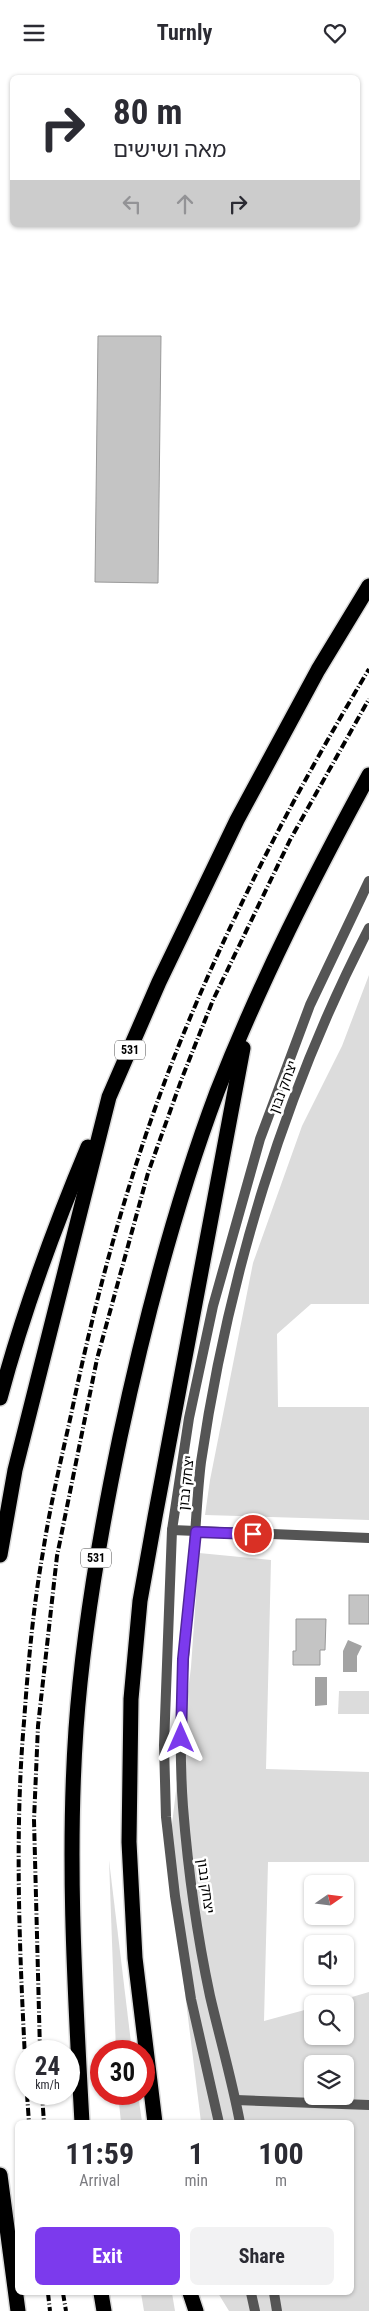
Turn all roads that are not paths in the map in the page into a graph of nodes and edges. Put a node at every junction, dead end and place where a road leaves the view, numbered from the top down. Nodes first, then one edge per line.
1 (369, 586) edge
2 (369, 775) edge
3 (369, 881) edge
4 (369, 928) edge
5 (249, 1015) junction
6 (109, 1097) junction
7 (0, 1398) edge
8 (172, 1530) junction
9 (196, 1532) junction
10 (369, 1538) edge
11 (0, 1555) edge
12 (236, 2100) junction
13 (369, 2105) edge
14 (82, 2120) edge
15 (155, 2120) edge
16 (217, 2120) edge
17 (239, 2120) edge
18 (0, 2175) edge
19 (15, 2288) edge
20 (16, 2295) edge
21 (102, 2295) edge
22 (184, 2295) edge
23 (191, 2295) edge
24 (251, 2295) edge
25 (274, 2295) edge
26 (18, 2311) edge
27 (104, 2311) edge
28 (188, 2311) edge
29 (196, 2311) edge
30 (255, 2311) edge
31 (277, 2311) edge

1 - 6 highway, 531
2 - 5 highway, 531
3 - 8 street, יצחק נבון
4 - 9 street, יצחק נבון
5 - 14 highway, 531
5 - 15 highway
6 - 7 highway
6 - 11 highway, 531
8 - 9 street
8 - 16 street, יצחק נבון
9 - 10 street
9 - 12 street, יצחק נבון
12 - 13 street
12 - 17 street, יצחק נבון
18 - 19 highway
20 - 26 highway
21 - 27 highway
22 - 28 highway
23 - 29 highway
24 - 30 street
25 - 31 street

